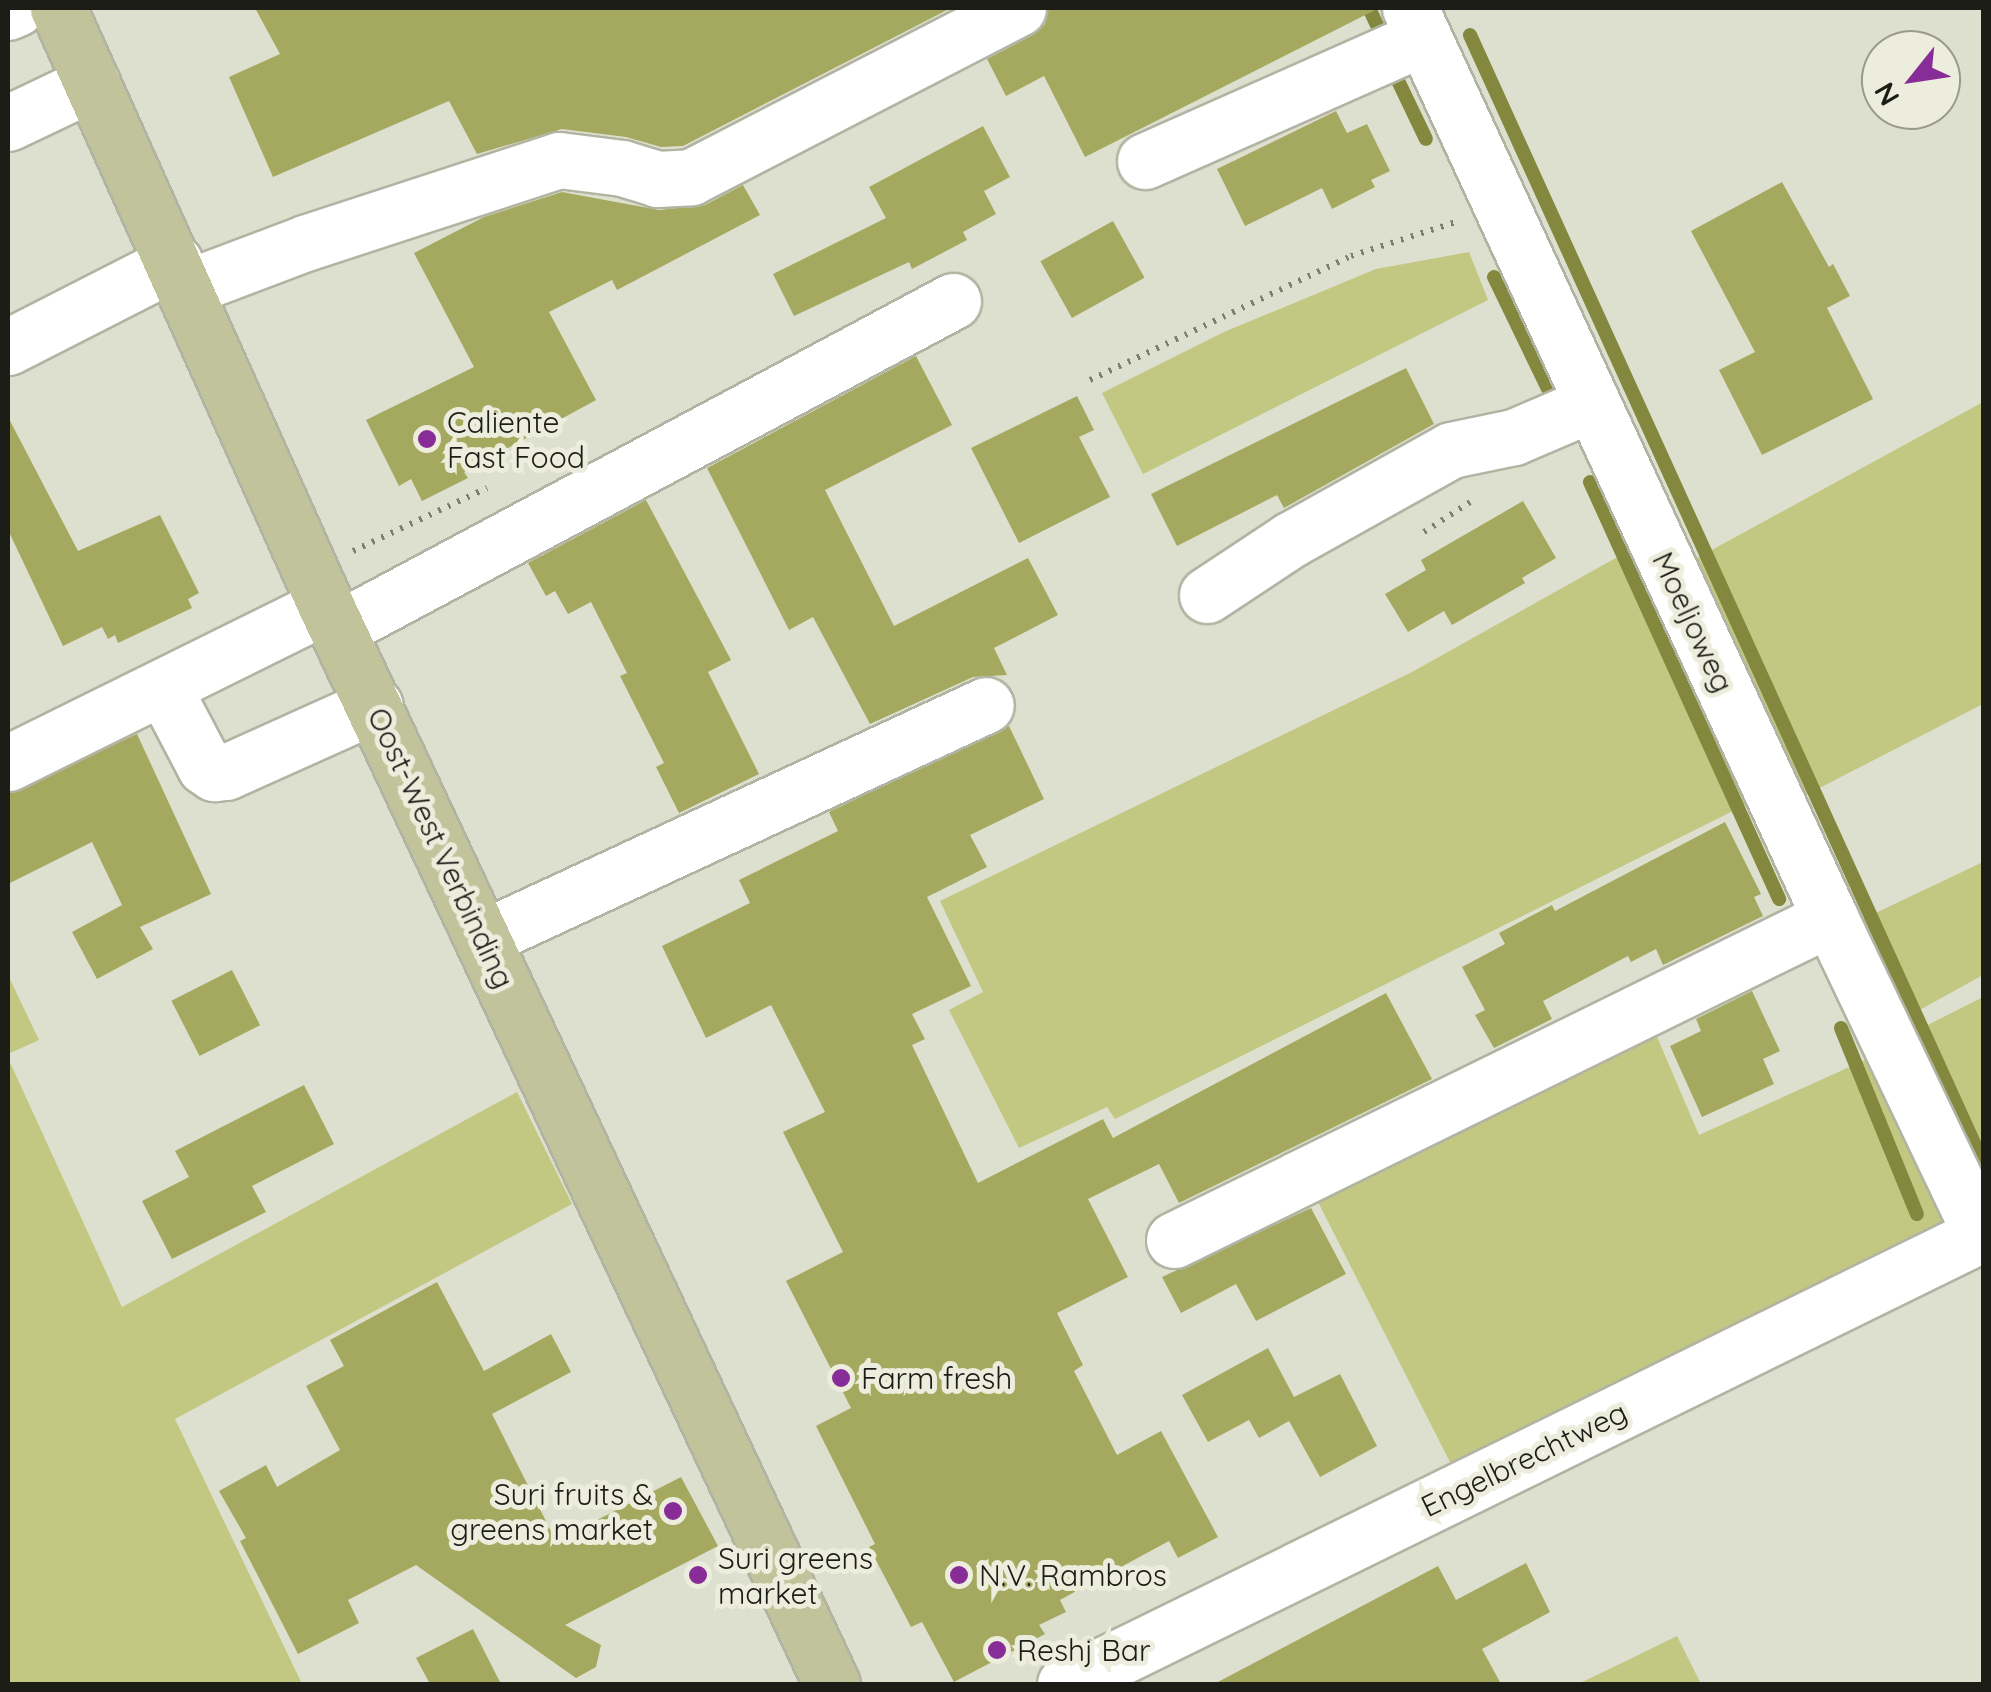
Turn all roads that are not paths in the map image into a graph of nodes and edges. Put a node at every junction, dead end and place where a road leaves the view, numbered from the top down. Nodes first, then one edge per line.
1 (18, 8) edge
2 (58, 8) edge
3 (1018, 8) edge
4 (8, 12) edge
5 (1417, 23) edge
6 (92, 83) junction
7 (8, 123) edge
8 (1145, 161) dead end
9 (180, 275) junction
10 (953, 302) dead end
11 (8, 348) edge
12 (1591, 404) junction
13 (1207, 594) dead end
14 (332, 618) junction
15 (163, 687) junction
16 (986, 705) dead end
17 (375, 706) junction
18 (8, 763) edge
19 (1830, 918) junction
20 (484, 938) junction
21 (1982, 1234) edge
22 (1174, 1240) dead end
23 (832, 1684) edge
24 (1065, 1684) edge

1 - 4 street
2 - 6 main road, Oost-West Verbinding
3 - 9 street
5 - 8 street
5 - 12 street, Moeljoweg
6 - 7 street
6 - 9 main road, Oost-West Verbinding
9 - 11 street
9 - 14 main road, Oost-West Verbinding
10 - 14 street
12 - 13 street
12 - 19 street, Moeljoweg
14 - 15 street
14 - 17 main road, Oost-West Verbinding
15 - 17 street
15 - 18 street
16 - 20 street
17 - 20 main road, Oost-West Verbinding
19 - 21 street, Moeljoweg
19 - 22 street
20 - 23 main road, Oost-West Verbinding
21 - 24 street, Engelbrechtweg

